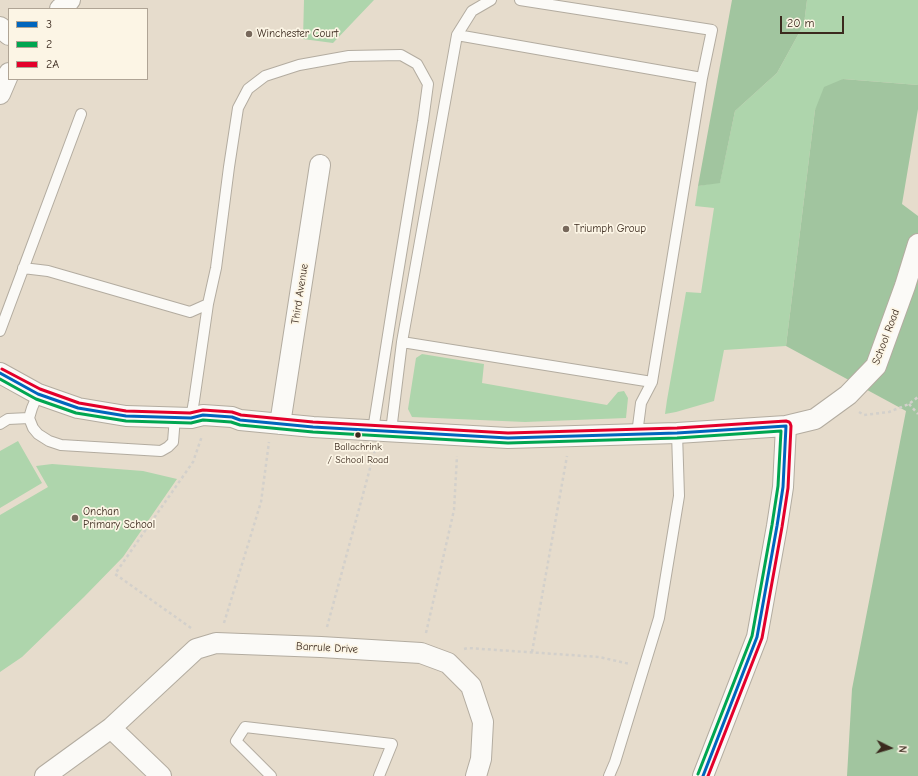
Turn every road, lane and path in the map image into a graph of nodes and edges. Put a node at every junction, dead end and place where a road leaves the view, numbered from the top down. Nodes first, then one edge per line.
1 (70, 0) edge
2 (491, 0) edge
3 (520, 0) edge
4 (61, 8) edge
5 (0, 27) edge
6 (8, 34) edge
7 (457, 35) junction
8 (8, 75) edge
9 (702, 78) junction
10 (0, 94) edge
11 (81, 114) dead end
12 (320, 165) dead end
13 (918, 244) edge
14 (23, 268) junction
15 (208, 304) junction
16 (0, 332) edge
17 (402, 342) junction
18 (0, 372) edge
19 (652, 382) junction
20 (38, 394) junction
21 (918, 397) edge
22 (909, 404) junction
23 (864, 414) dead end
24 (918, 414) edge
25 (29, 418) junction
26 (183, 418) junction
27 (0, 424) edge
28 (786, 426) junction
29 (275, 431) junction
30 (677, 433) junction
31 (637, 434) junction
32 (202, 436) dead end
33 (380, 436) junction
34 (568, 451) dead end
35 (457, 453) dead end
36 (215, 643) junction
37 (321, 647) junction
38 (460, 649) dead end
39 (532, 652) junction
40 (421, 653) junction
41 (644, 668) junction
42 (112, 728) junction
43 (45, 776) edge
44 (161, 776) edge
45 (271, 776) edge
46 (379, 776) edge
47 (476, 776) edge
48 (609, 776) edge
49 (703, 776) edge

1 - 4 street
2 - 7 lane
3 - 9 lane
5 - 6 street
7 - 9 lane
7 - 17 lane
8 - 10 street
9 - 19 lane
11 - 14 lane
12 - 29 street, Third Avenue
13 - 28 street, School Road
14 - 15 lane
14 - 16 lane
15 - 26 lane
15 - 33 lane
17 - 19 lane
17 - 33 lane
18 - 20 street, School Road
19 - 31 lane
20 - 25 lane
20 - 26 street, School Road
21 - 22 path
22 - 23 path
22 - 24 path
25 - 26 lane
25 - 27 lane
26 - 29 street, School Road
28 - 30 street, School Road
28 - 49 street
29 - 33 street, School Road
29 - 36 path
30 - 31 street, School Road
30 - 41 lane
31 - 33 street, School Road
32 - 36 path
33 - 37 path
34 - 39 path
35 - 40 path
36 - 37 street, Barrule Drive
36 - 42 street, Barrule Drive
37 - 40 street, Barrule Drive
38 - 39 path
39 - 41 path
40 - 47 street, Barrule Drive
41 - 48 lane
42 - 43 street, Barrule Drive
42 - 44 street
45 - 46 lane

